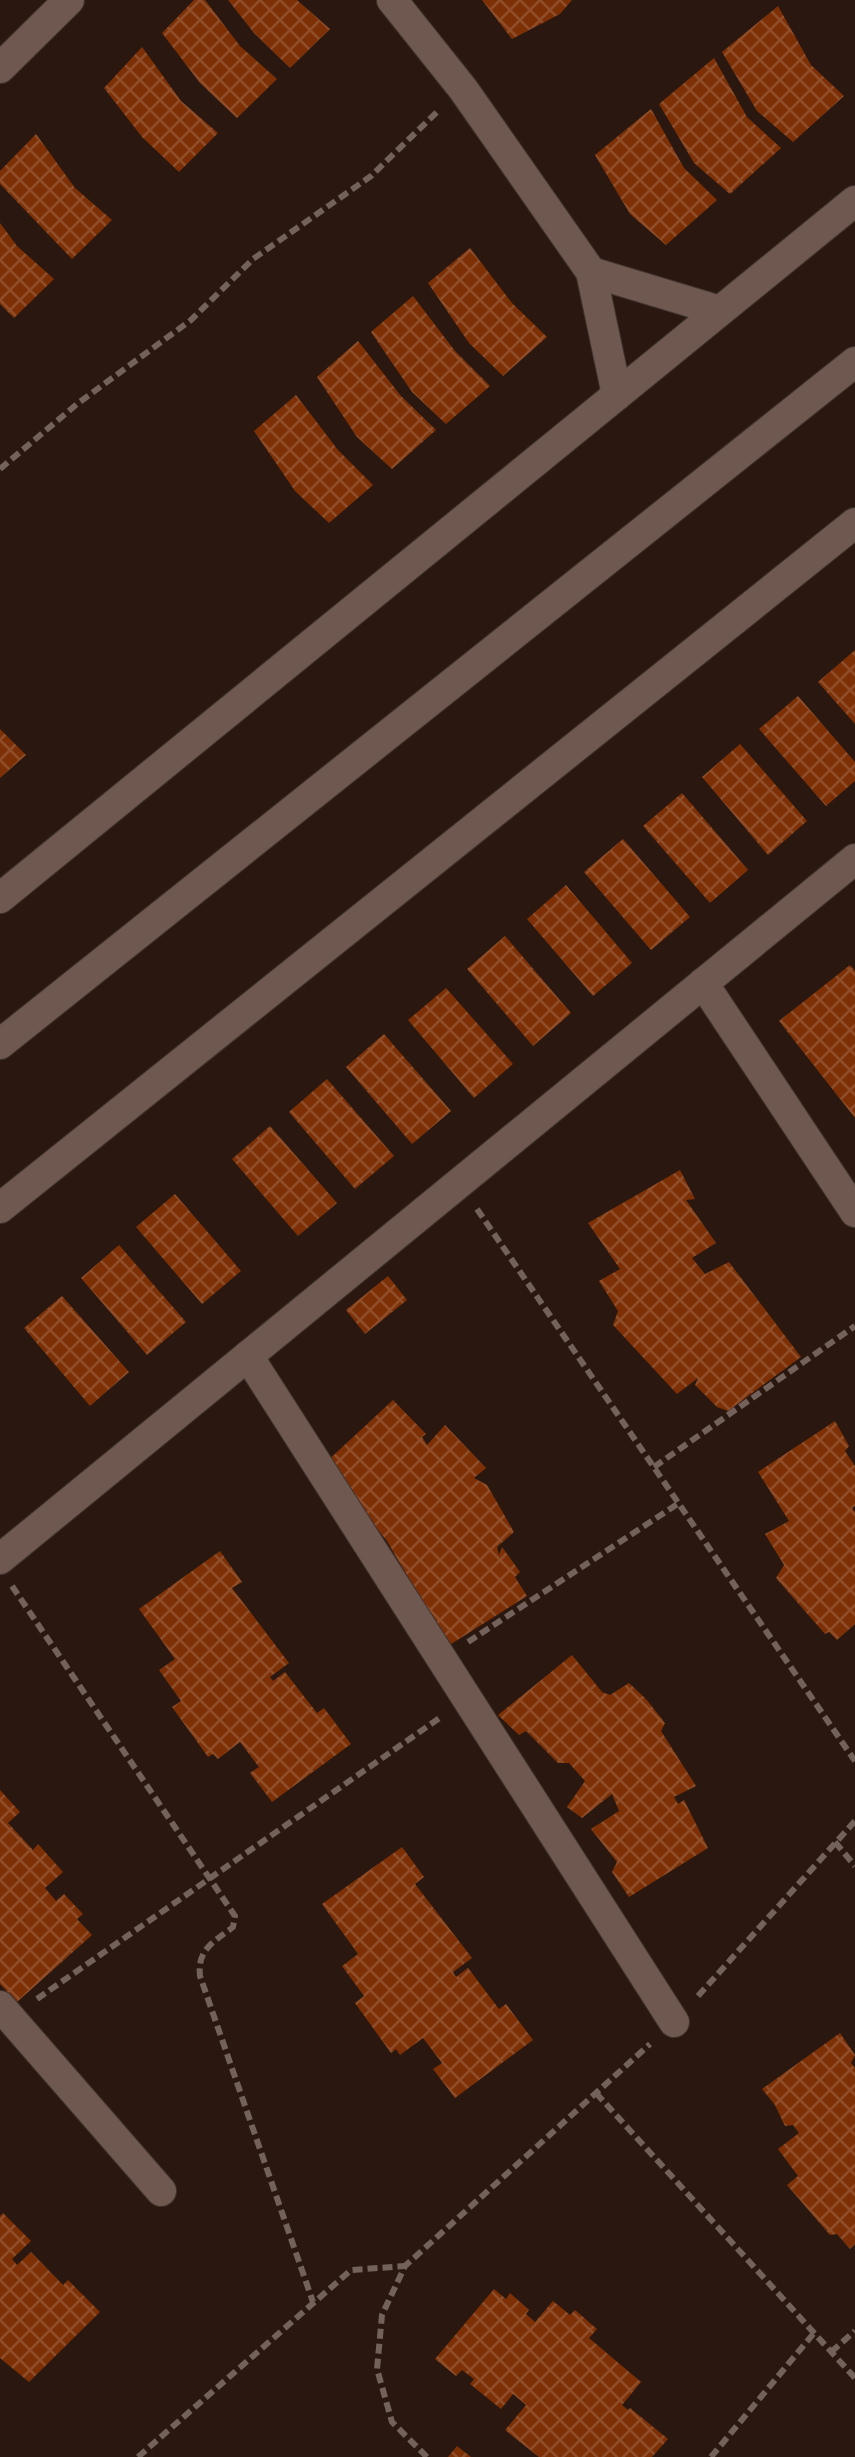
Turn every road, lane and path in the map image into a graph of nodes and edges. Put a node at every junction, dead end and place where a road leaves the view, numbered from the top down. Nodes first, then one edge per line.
1 (68, 0) edge
2 (392, 0) edge
3 (0, 68) edge
4 (462, 89) junction
5 (855, 200) edge
6 (591, 272) junction
7 (718, 310) junction
8 (855, 362) edge
9 (617, 395) junction
10 (0, 469) edge
11 (855, 524) edge
12 (855, 859) edge
13 (0, 898) edge
14 (703, 984) junction
15 (0, 1044) edge
16 (460, 1183) junction
17 (0, 1208) edge
18 (855, 1212) edge
19 (855, 1326) edge
20 (248, 1356) junction
21 (654, 1468) junction
22 (679, 1503) junction
23 (6, 1572) edge
24 (442, 1659) junction
25 (467, 1699) junction
26 (855, 1760) edge
27 (855, 1822) edge
28 (835, 1842) junction
29 (855, 1866) edge
30 (208, 1876) junction
31 (5, 2012) edge
32 (674, 2022) junction
33 (596, 2093) junction
34 (161, 2192) dead end
35 (405, 2266) junction
36 (313, 2302) junction
37 (855, 2331) edge
38 (814, 2333) junction
39 (831, 2352) junction
40 (855, 2378) edge
41 (138, 2457) edge
42 (427, 2457) edge
43 (711, 2457) edge

1 - 3 street
2 - 4 street
4 - 6 street
4 - 10 path
5 - 7 street
6 - 7 street
6 - 9 street
7 - 9 street
8 - 15 street
9 - 13 street
11 - 17 street
12 - 14 street
14 - 16 street
14 - 18 street
16 - 20 street
16 - 21 path
19 - 21 path
20 - 23 street
20 - 24 street
21 - 22 path
22 - 24 path
22 - 26 path
23 - 30 path
24 - 25 street
25 - 30 path
25 - 32 street
27 - 28 path
28 - 29 path
28 - 32 path
30 - 31 path
30 - 36 path
31 - 34 street
32 - 33 path
33 - 35 path
33 - 38 path
35 - 36 path
35 - 42 path
36 - 41 path
37 - 39 path
38 - 39 path
38 - 43 path
39 - 40 path

